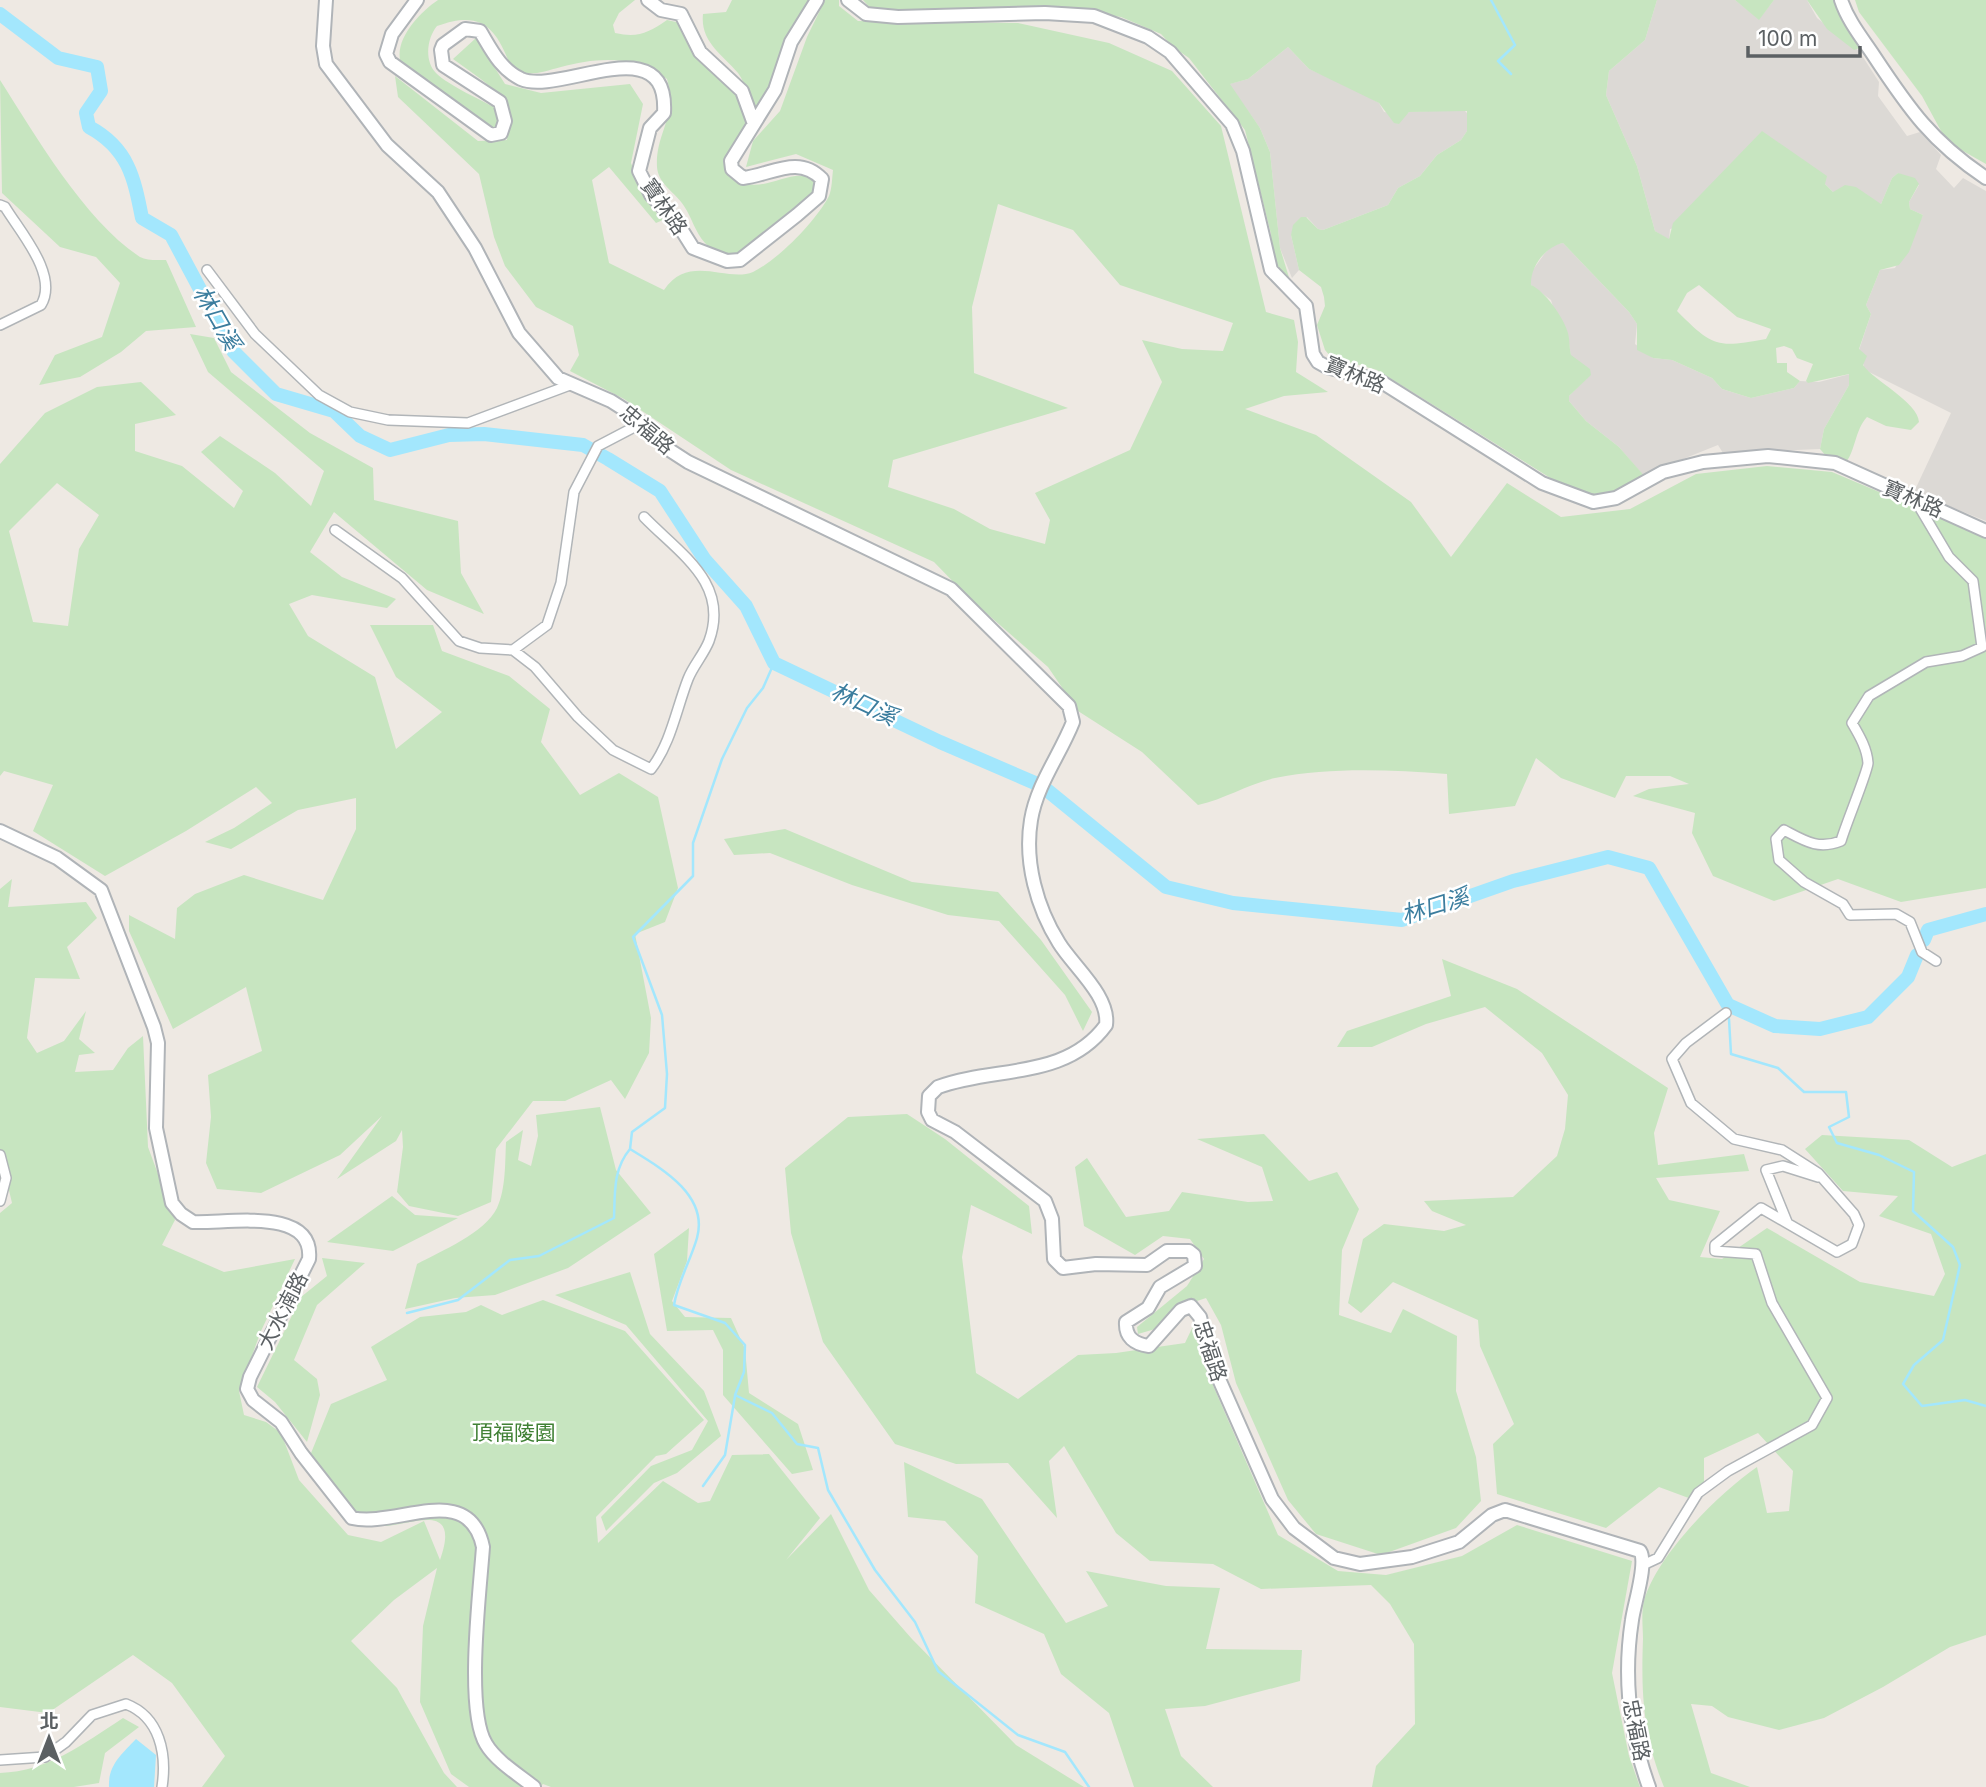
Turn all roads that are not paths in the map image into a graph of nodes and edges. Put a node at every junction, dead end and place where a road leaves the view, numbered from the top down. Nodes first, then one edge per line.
1 (326, 0) edge
2 (417, 0) edge
3 (648, 0) edge
4 (817, 0) edge
5 (848, 0) edge
6 (1841, 0) edge
7 (754, 124) junction
8 (1986, 178) edge
9 (0, 205) edge
10 (207, 270) dead end
11 (0, 325) edge
12 (570, 386) junction
13 (642, 424) junction
14 (1914, 498) junction
15 (644, 517) dead end
16 (335, 530) dead end
17 (1986, 531) edge
18 (513, 650) junction
19 (0, 831) edge
20 (1936, 961) dead end
21 (1726, 1013) dead end
22 (0, 1155) edge
23 (1824, 1180) junction
24 (0, 1200) edge
25 (1787, 1222) junction
26 (1643, 1565) junction
27 (0, 1760) edge
28 (162, 1787) edge
29 (534, 1787) edge
30 (1649, 1787) edge

1 - 12 street, 忠福路
2 - 7 street, 寶林路
3 - 7 street
4 - 7 street, 寶林路
5 - 14 street, 寶林路
6 - 8 street
9 - 11 street
10 - 12 street
12 - 13 street, 忠福路
13 - 18 street
13 - 26 street, 忠福路
14 - 17 street, 寶林路
14 - 20 street
15 - 18 street
16 - 18 street
19 - 29 street, 大水湳路
21 - 23 street
22 - 24 street
23 - 25 street
23 - 25 street
25 - 26 street
26 - 30 street, 忠福路
27 - 28 street

